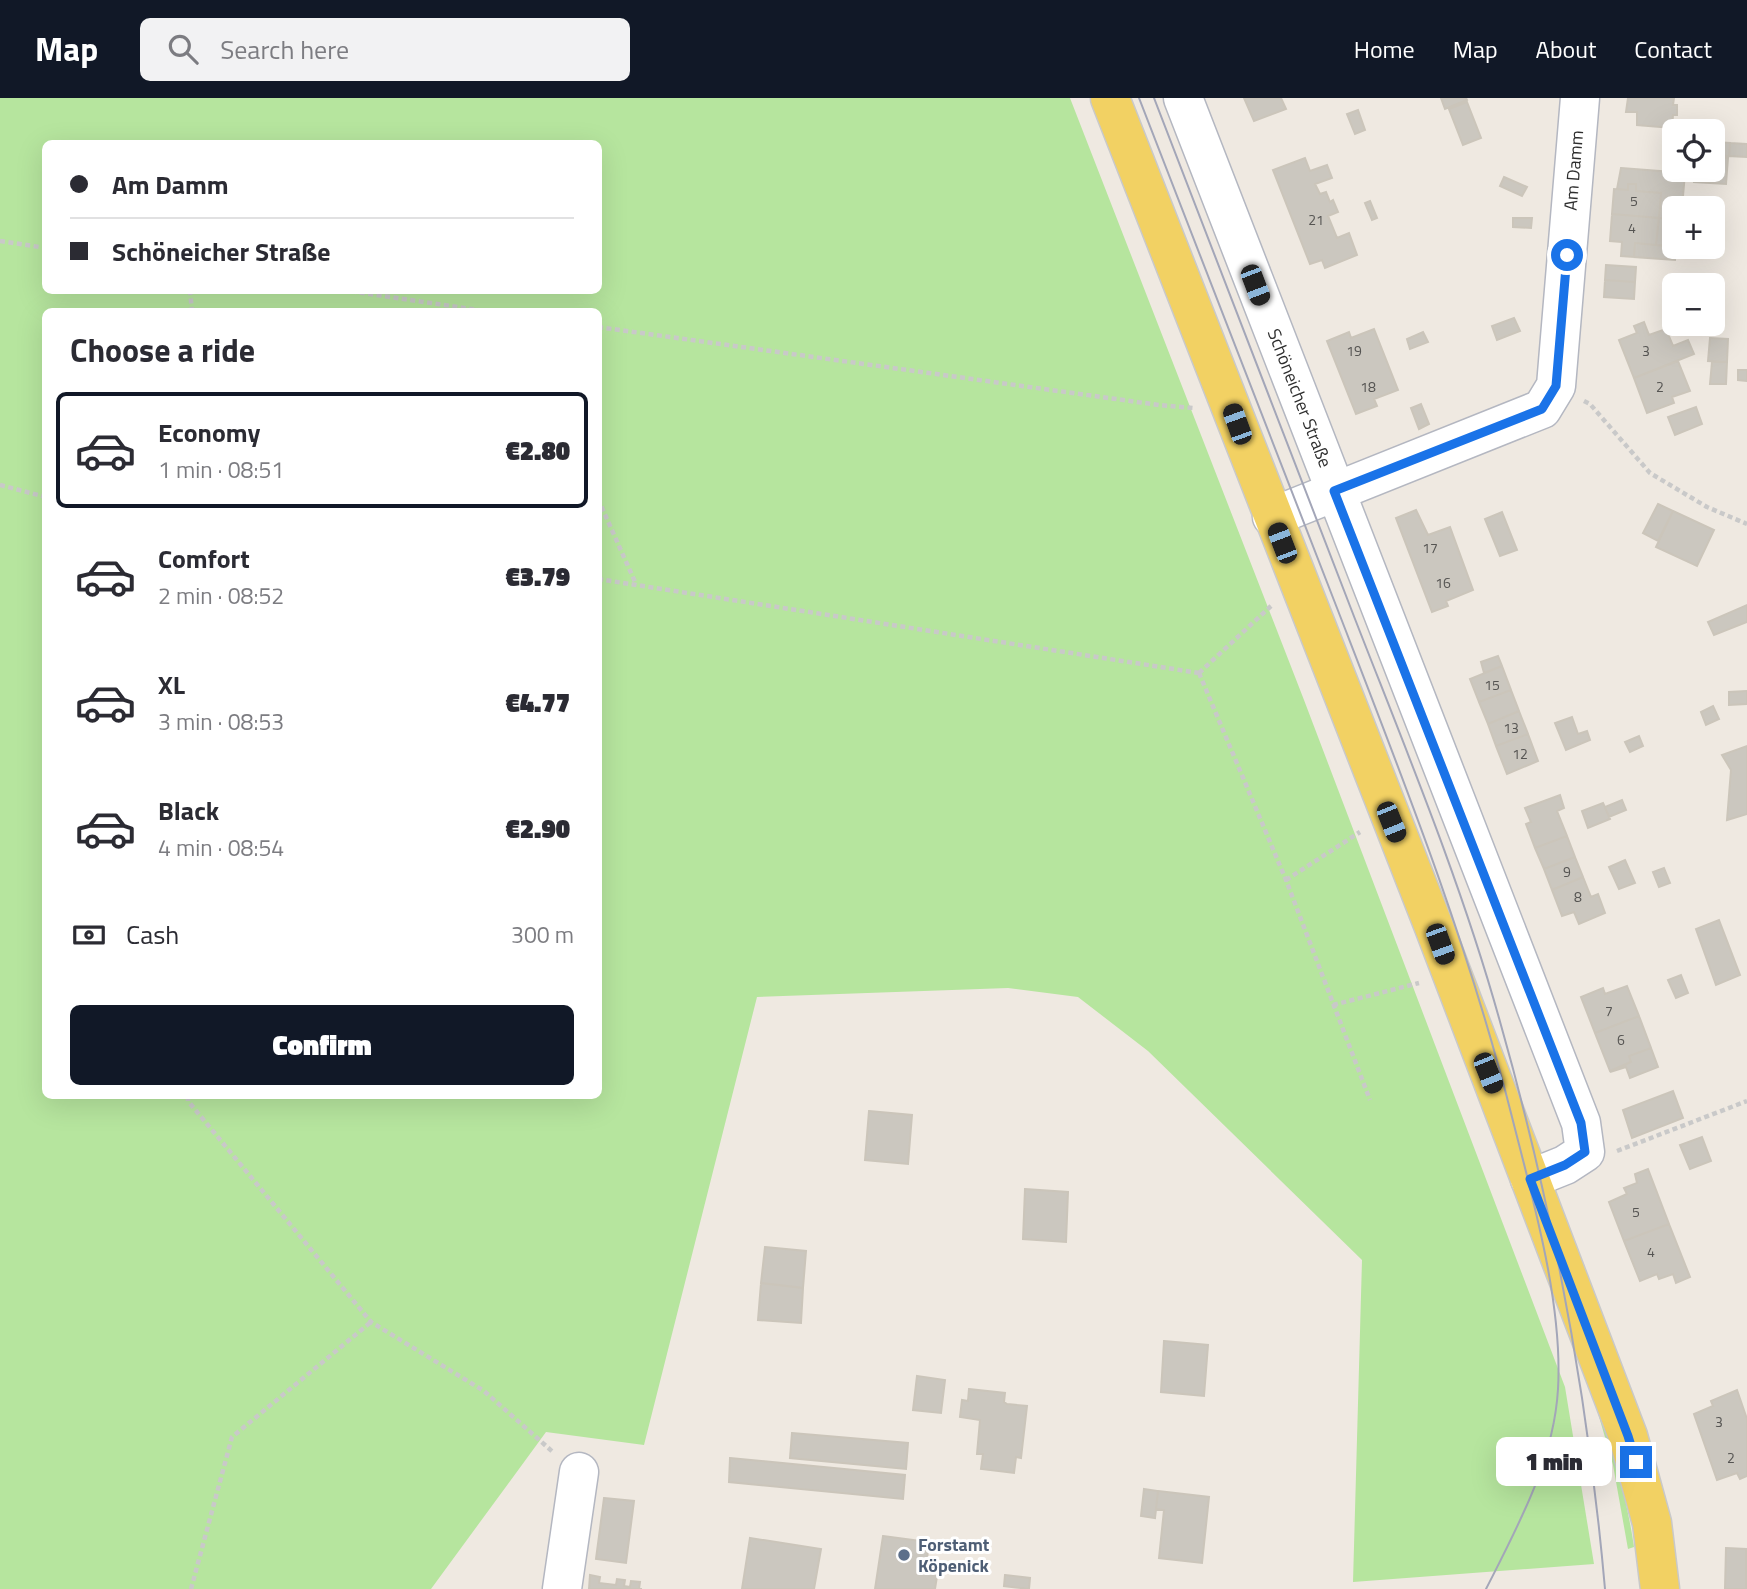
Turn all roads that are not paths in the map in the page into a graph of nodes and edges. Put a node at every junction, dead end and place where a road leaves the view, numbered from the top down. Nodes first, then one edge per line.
1 (1110, 98) edge
2 (1183, 98) edge
3 (1580, 98) edge
4 (1334, 491) junction
5 (1272, 517) junction
6 (1530, 1179) junction
7 (579, 1472) dead end
8 (562, 1589) edge
9 (1660, 1589) edge

1 - 5 main road
2 - 4 street, Schöneicher Straße
3 - 4 street, Am Damm
4 - 5 street
4 - 6 street, Schöneicher Straße
5 - 6 main road
6 - 9 main road
7 - 8 street

